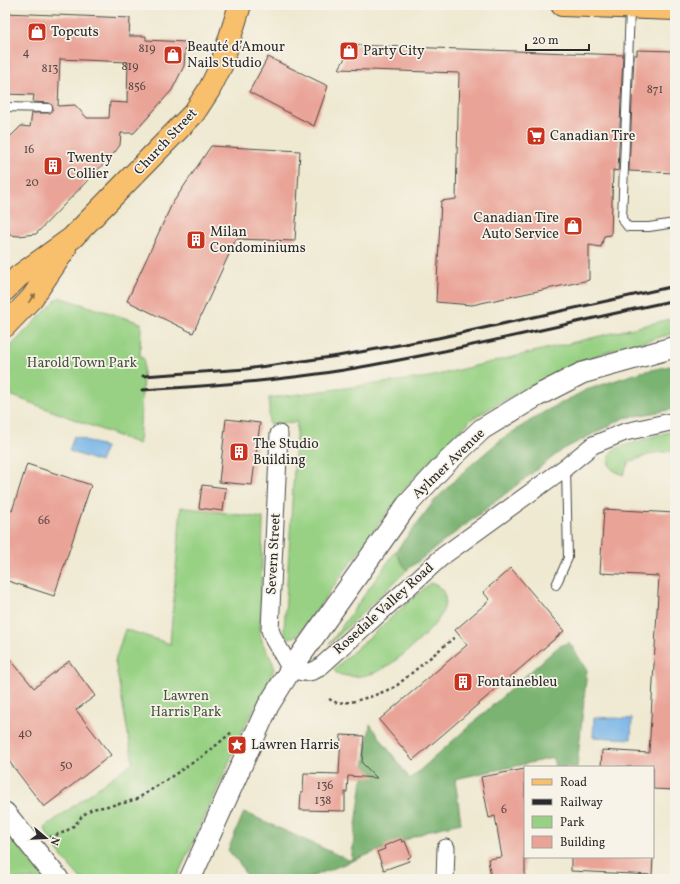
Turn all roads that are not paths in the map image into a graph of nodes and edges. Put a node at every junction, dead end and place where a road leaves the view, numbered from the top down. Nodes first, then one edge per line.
1 (240, 5) edge
2 (562, 5) edge
3 (630, 8) junction
4 (675, 10) edge
5 (5, 107) edge
6 (48, 108) dead end
7 (675, 223) edge
8 (72, 238) junction
9 (5, 290) edge
10 (5, 326) edge
11 (675, 347) edge
12 (675, 421) edge
13 (279, 434) dead end
14 (566, 467) junction
15 (556, 585) dead end
16 (291, 669) junction
17 (5, 812) edge
18 (446, 848) dead end
19 (58, 879) edge
20 (190, 879) edge
21 (445, 879) edge

1 - 8 main road, Church Street
2 - 3 main road
3 - 4 main road
3 - 7 lane
5 - 6 lane
8 - 9 main road, Church Street
10 -> 8 main road, Church Street
11 - 16 street, Aylmer Avenue
12 - 14 street, Rosedale Valley Road
13 - 16 street, Severn Street
14 - 15 lane
14 - 16 street, Rosedale Valley Road
16 - 20 street
17 - 19 street
18 - 21 street

